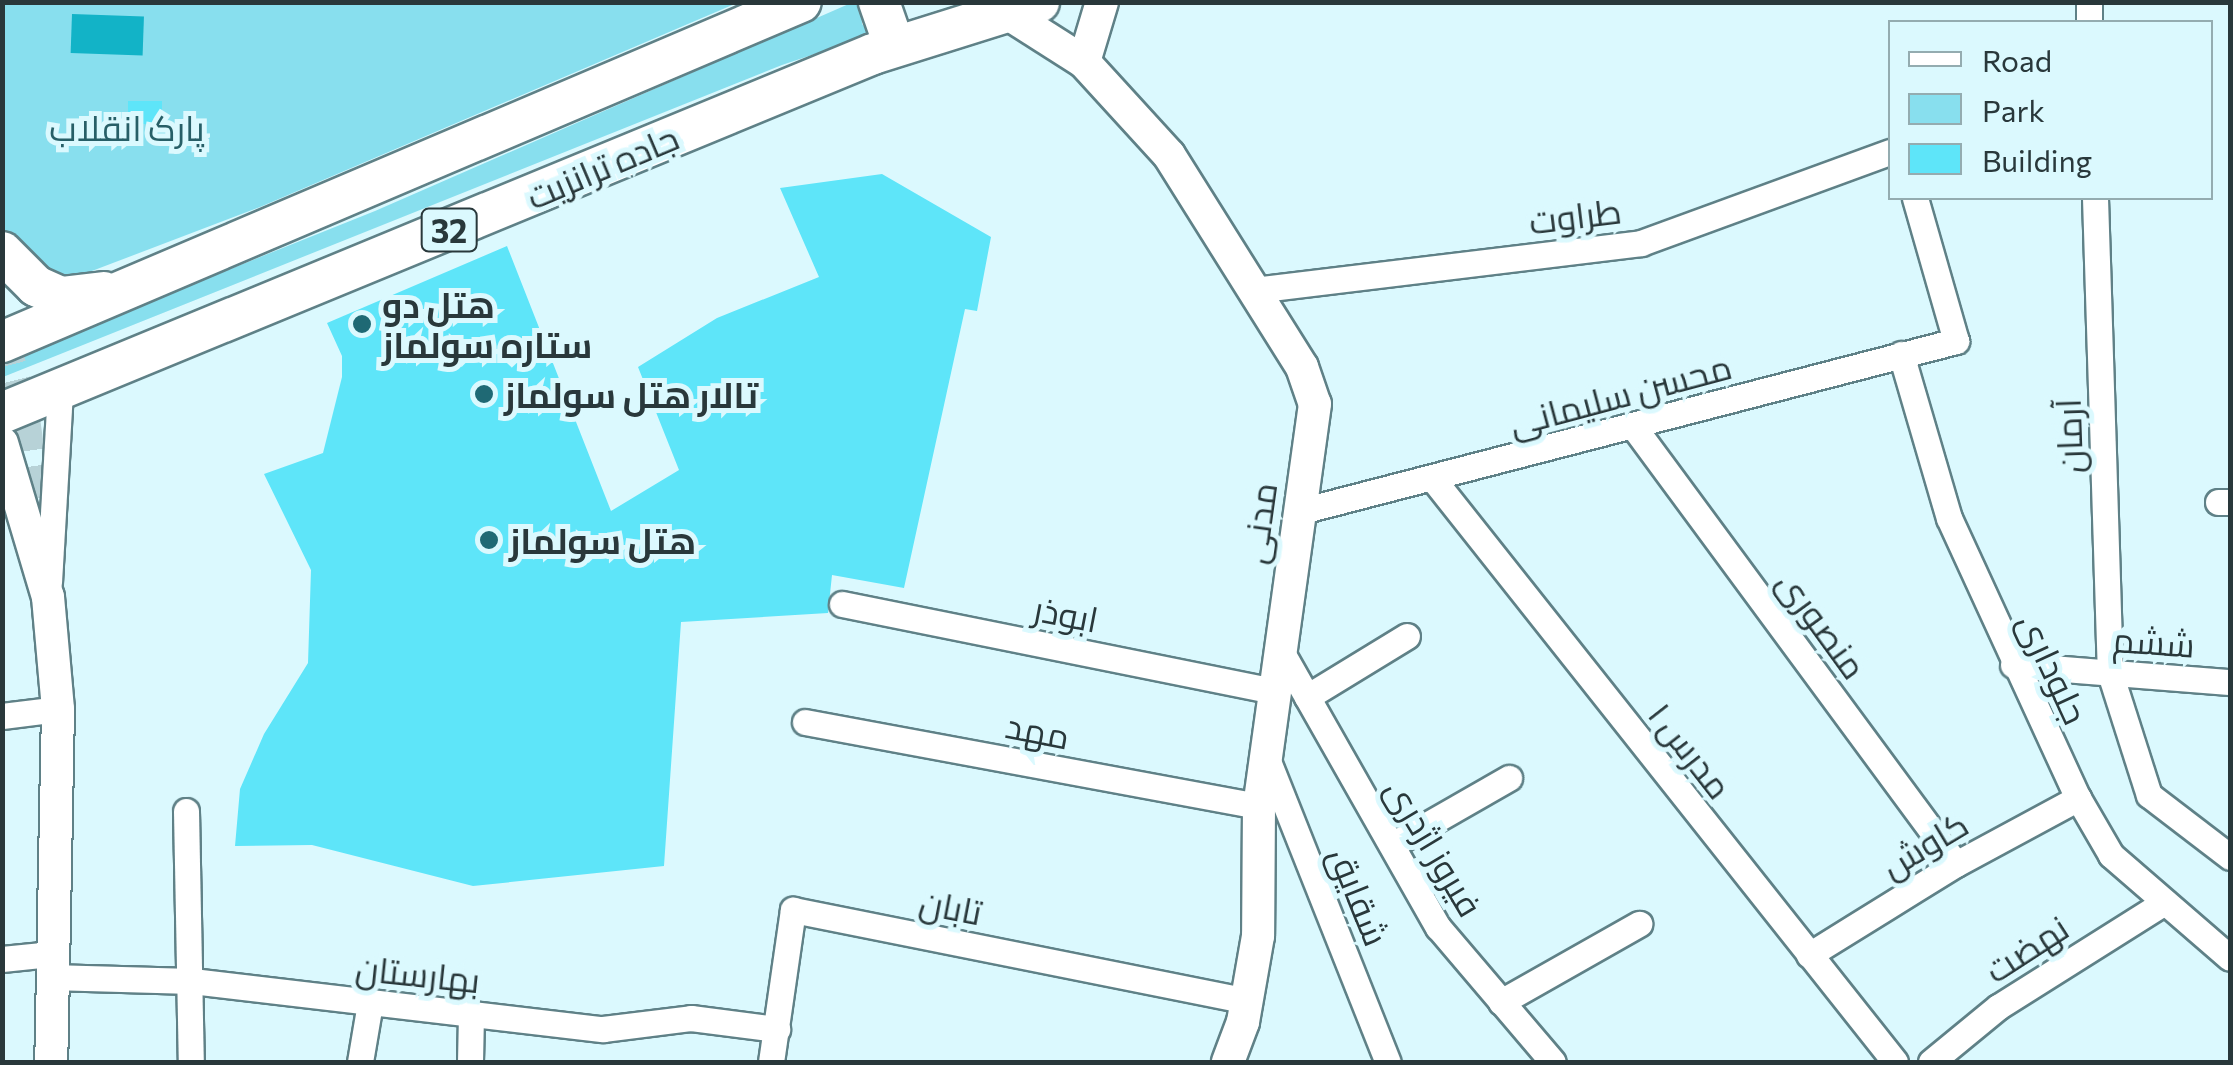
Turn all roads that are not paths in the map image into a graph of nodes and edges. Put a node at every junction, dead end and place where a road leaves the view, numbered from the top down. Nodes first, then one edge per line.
1 (801, 2) edge
2 (879, 2) edge
3 (1102, 2) edge
4 (1022, 7) edge
5 (894, 45) junction
6 (1084, 62) junction
7 (1888, 153) edge
8 (1916, 200) edge
9 (2095, 200) edge
10 (2, 252) edge
11 (133, 289) junction
12 (1254, 290) junction
13 (2, 342) edge
14 (1900, 354) junction
15 (60, 389) junction
16 (2, 413) edge
17 (1634, 426) junction
18 (2, 443) edge
19 (1433, 479) junction
20 (1301, 511) junction
21 (48, 596) junction
22 (842, 604) dead end
23 (1407, 636) dead end
24 (2013, 666) junction
25 (2110, 673) junction
26 (2230, 682) edge
27 (1291, 694) junction
28 (58, 709) junction
29 (2, 716) edge
30 (805, 722) dead end
31 (1266, 756) junction
32 (1509, 778) dead end
33 (2078, 798) junction
34 (1259, 806) junction
35 (186, 812) dead end
36 (1392, 846) junction
37 (2230, 858) edge
38 (1956, 864) junction
39 (2165, 902) junction
40 (1639, 924) dead end
41 (1809, 955) junction
42 (2230, 958) edge
43 (2, 960) edge
44 (50, 966) junction
45 (192, 981) junction
46 (1247, 1001) junction
47 (1501, 1002) junction
48 (370, 1003) junction
49 (471, 1014) junction
50 (777, 1029) junction
51 (51, 1062) edge
52 (191, 1062) edge
53 (360, 1062) edge
54 (470, 1062) edge
55 (771, 1062) edge
56 (1228, 1062) edge
57 (1388, 1062) edge
58 (1553, 1062) edge
59 (1896, 1062) edge
60 (1931, 1062) edge

1 - 11 main road, جاده ترانزیت / 32
2 - 5 main road
3 - 6 street
4 - 5 main road, جاده ترانزیت / 32
4 - 6 street, مدنی
5 - 15 main road, جاده ترانزیت / 32
6 - 12 street, مدنی
7 - 12 street, طراوت
8 - 14 street, محسن سلیمانی
9 - 25 street, آرمان
10 - 11 main road
11 - 13 main road, جاده ترانزیت / 32
12 - 20 street, مدنی
14 - 17 street, محسن سلیمانی
14 - 24 street, جلوداری
15 - 16 main road, جاده ترانزیت / 32
15 - 21 street
17 - 19 street, محسن سلیمانی
17 - 38 street, منصوری
18 - 21 street
19 - 20 street, محسن سلیمانی
19 - 41 street, مدرس ۱
20 - 27 street, مدنی
21 - 28 street
22 - 27 street, ابوذر
23 - 27 street
24 - 25 street, ششم
24 - 33 street, جلوداری
25 - 26 street, ششم
25 - 37 street, آرمان
27 - 31 street, مدنی
27 - 36 street, فیروز اژدری
28 - 29 street
28 - 44 street
30 - 34 street, مهد
31 - 34 street, مدنی
31 - 57 street, شقایق
32 - 36 street
33 - 38 street, کاوش
33 - 39 street, جلوداری
34 - 46 street, مدنی
35 - 45 street
36 - 47 street, فیروز اژدری
38 - 41 street, کاوش
39 - 42 street, جلوداری
39 - 60 street, نهضت
40 - 47 street
41 - 59 street, مدرس ۱
43 - 44 street, بهارستان
44 - 45 street, بهارستان
44 - 51 street
45 - 48 street, بهارستان
45 - 52 street
46 - 50 street, تابان
46 - 56 street, مدنی
47 - 58 street, فیروز اژدری
48 - 49 street, بهارستان
48 - 53 street
49 - 50 street, بهارستان
49 - 54 street
50 - 55 street, تابان

